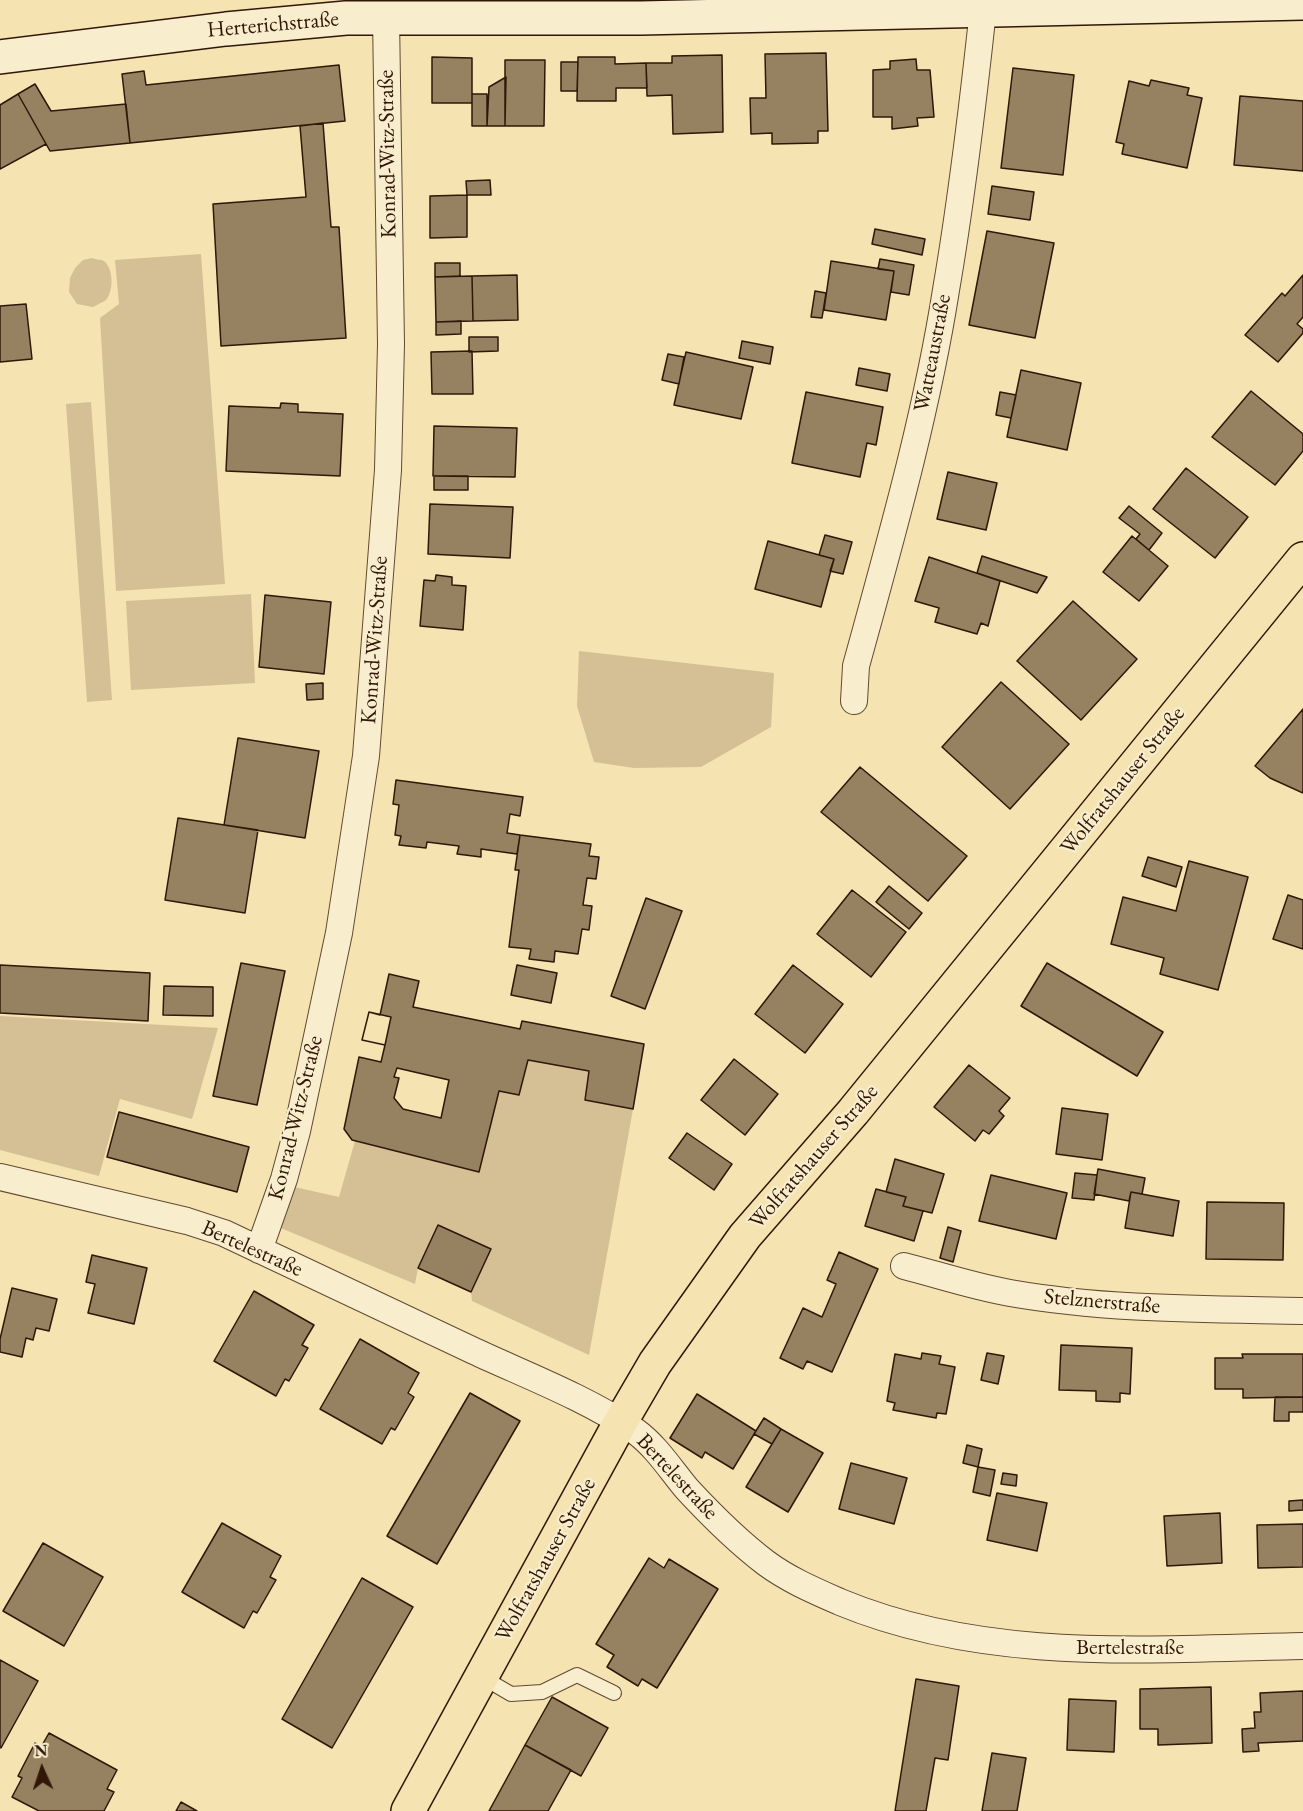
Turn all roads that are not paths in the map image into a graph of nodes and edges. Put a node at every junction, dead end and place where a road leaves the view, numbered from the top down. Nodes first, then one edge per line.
1 (1303, 3) edge
2 (983, 5) edge
3 (386, 17) junction
4 (0, 57) edge
5 (1303, 559) edge
6 (854, 701) dead end
7 (0, 1177) edge
8 (259, 1250) junction
9 (904, 1266) dead end
10 (1303, 1311) edge
11 (620, 1423) junction
12 (1303, 1646) edge
13 (482, 1677) junction
14 (614, 1693) dead end
15 (408, 1811) edge

1 - 2 main road, Herterichstraße
2 - 3 main road, Herterichstraße
2 - 6 street, Watteaustraße
3 - 4 main road, Herterichstraße
3 - 8 street, Konrad-Witz-Straße
5 - 11 main road, Wolfratshauser Straße
7 - 8 street, Bertelestraße
8 - 11 street, Bertelestraße
9 - 10 street, Stelznerstraße
11 - 12 street, Bertelestraße
11 - 13 main road, Wolfratshauser Straße
13 - 14 lane
13 - 15 main road, Wolfratshauser Straße

